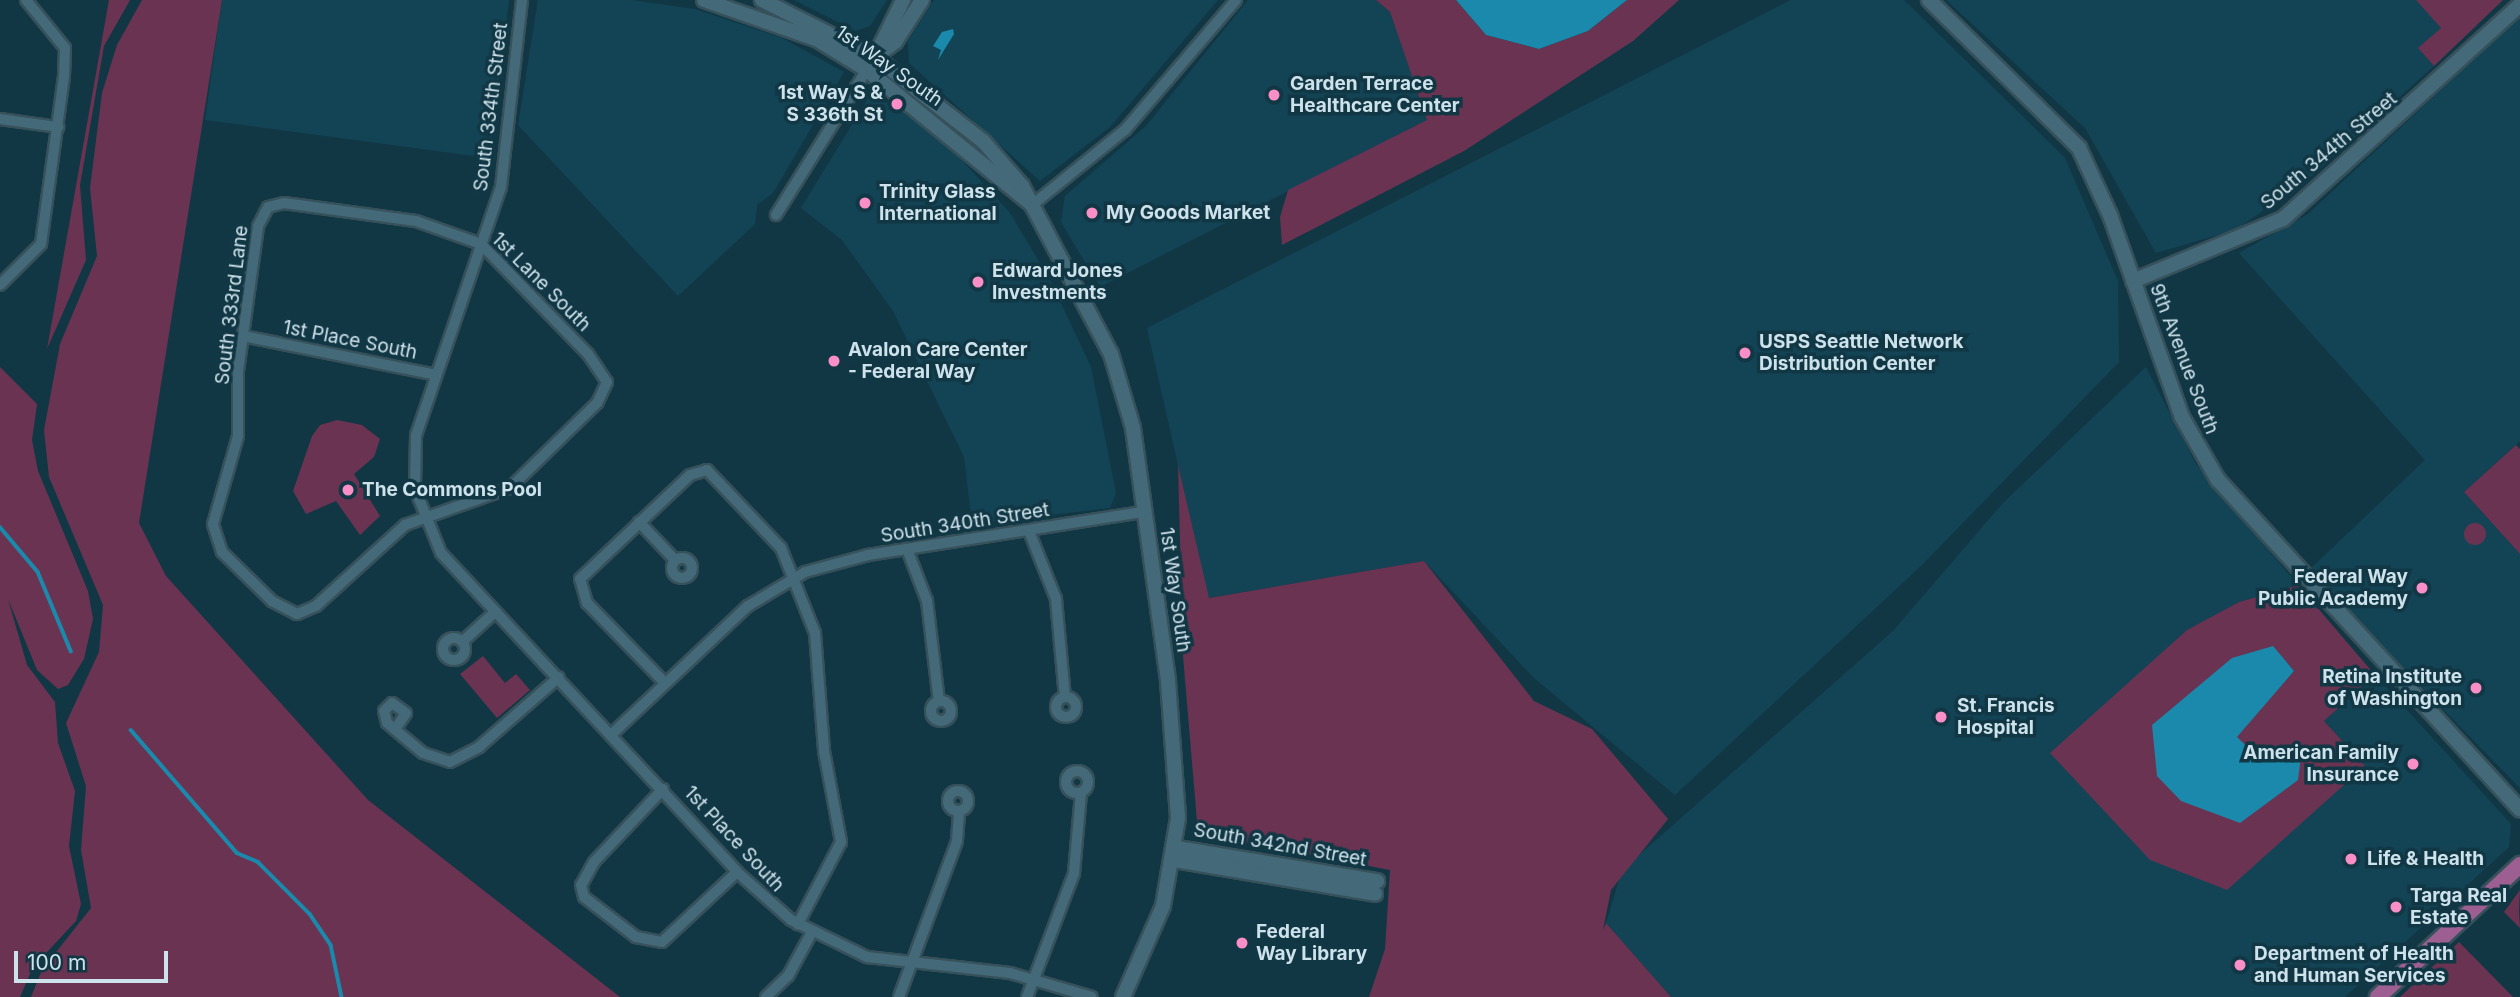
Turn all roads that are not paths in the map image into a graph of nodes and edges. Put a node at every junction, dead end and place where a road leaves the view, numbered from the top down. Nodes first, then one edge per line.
1 (26, 0) edge
2 (522, 0) edge
3 (704, 0) edge
4 (762, 0) edge
5 (902, 0) edge
6 (922, 0) edge
7 (1236, 0) edge
8 (1929, 0) edge
9 (2520, 5) edge
10 (875, 57) junction
11 (867, 70) junction
12 (0, 120) edge
13 (58, 127) junction
14 (1030, 204) junction
15 (268, 206) joint
16 (776, 215) dead end
17 (481, 244) junction
18 (2133, 281) junction
19 (0, 285) edge
20 (243, 336) junction
21 (436, 375) junction
22 (1144, 512) junction
23 (424, 517) junction
24 (639, 522) junction
25 (1029, 531) junction
26 (907, 549) junction
27 (675, 560) dead end
28 (794, 577) junction
29 (495, 612) junction
30 (463, 642) dead end
31 (559, 677) junction
32 (665, 683) junction
33 (1065, 697) dead end
34 (939, 701) dead end
35 (398, 726) dead end
36 (613, 733) junction
37 (663, 789) junction
38 (1081, 793) dead end
39 (2520, 809) edge
40 (959, 812) dead end
41 (1176, 854) junction
42 (2520, 865) edge
43 (737, 872) junction
44 (1376, 888) dead end
45 (798, 924) junction
46 (812, 932) junction
47 (908, 963) junction
48 (1034, 979) junction
49 (766, 997) edge
50 (899, 997) edge
51 (1027, 997) edge
52 (1092, 997) edge
53 (1123, 997) edge
54 (2378, 997) edge

1 - 13 street
2 - 17 street, South 334th Street
3 - 11 street, 1st Way South
4 - 10 street, 1st Way South
5 - 10 street
6 - 10 street
7 - 14 street
8 - 18 street, 9th Avenue South
9 - 18 street, South 344th Street
10 - 11 street
10 - 14 street, 1st Way South
11 - 14 street, 1st Way South
11 - 16 street
12 - 13 street
13 - 19 street
14 - 22 street, 1st Way South
15 - 17 street, 1st Lane South
15 - 20 street, South 333rd Lane
17 - 21 street, South 334th Street
17 - 23 street, 1st Lane South
18 - 39 street, 9th Avenue South
20 - 21 street, 1st Place South
20 - 23 street, South 333rd Lane
21 - 23 street, 1st Place South
22 - 25 street, South 340th Street
22 - 41 street, 1st Way South
23 - 29 street, 1st Place South
24 - 27 street
24 - 28 street
24 - 32 street
25 - 26 street, South 340th Street
25 - 33 street
26 - 28 street, South 340th Street
26 - 34 street
28 - 32 street, South 340th Street
28 - 45 street
29 - 30 street
29 - 31 street, 1st Place South
31 - 35 street
31 - 36 street, 1st Place South
32 - 36 street, South 340th Street
36 - 37 street, 1st Place South
37 - 43 street, 1st Place South
37 - 43 street
38 - 48 street
40 - 47 street
41 - 44 street, South 342nd Street
41 - 53 street, 1st Way South
42 - 54 main road
43 - 45 street, 1st Place South
45 - 46 street, 1st Place South
46 - 47 street, 1st Place South
46 - 49 street
47 - 48 street, 1st Place South
47 - 50 street
48 - 51 street
48 - 52 street, 1st Place South

